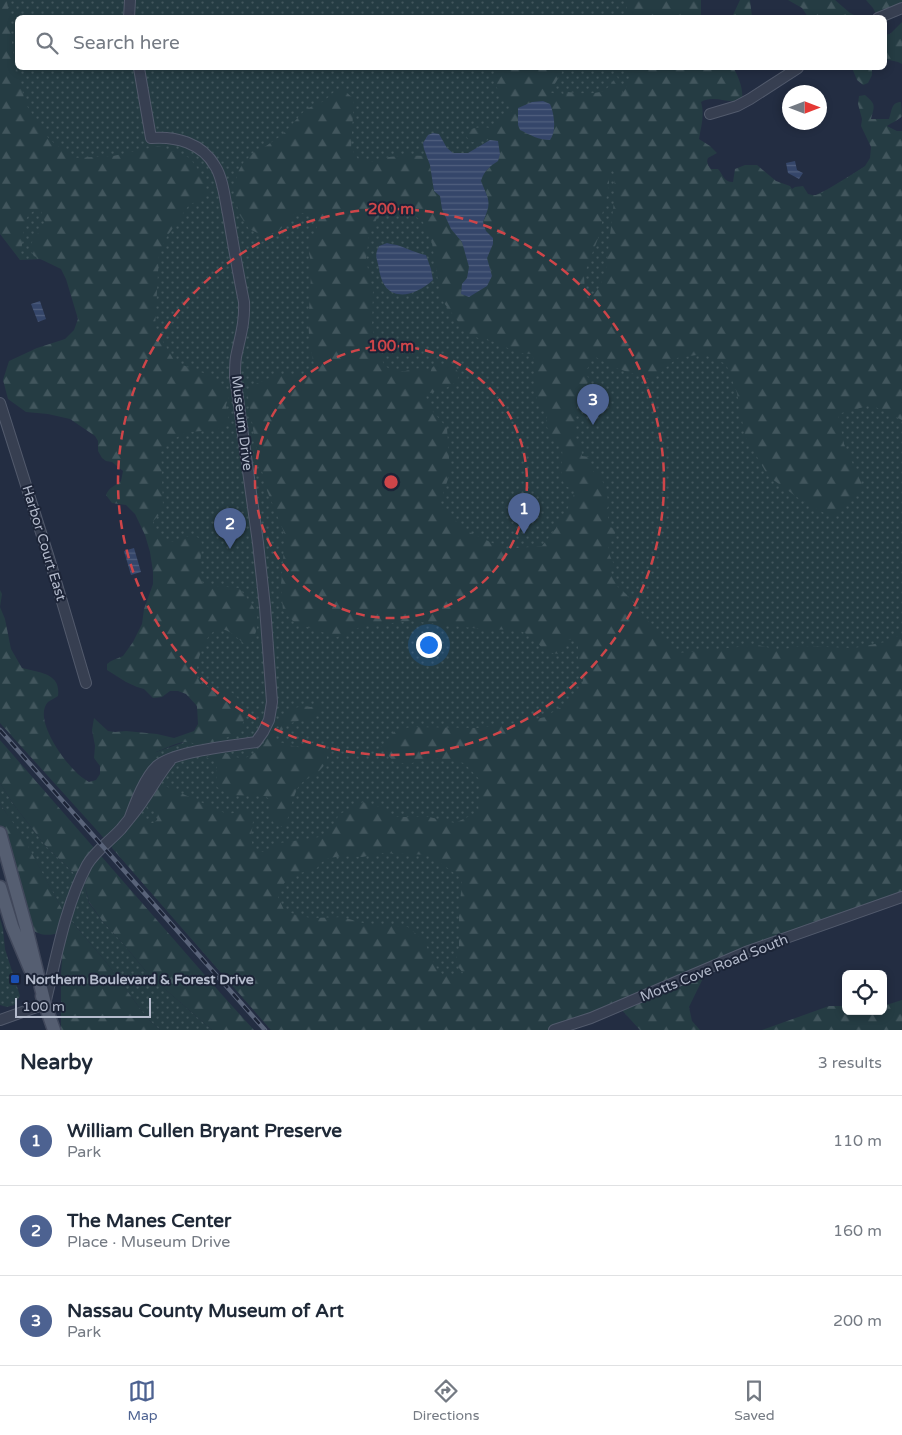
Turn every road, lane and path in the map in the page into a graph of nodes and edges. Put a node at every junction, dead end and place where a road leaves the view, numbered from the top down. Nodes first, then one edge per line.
1 (130, 0) edge
2 (902, 8) edge
3 (129, 15) edge
4 (885, 15) edge
5 (138, 70) edge
6 (795, 70) edge
7 (710, 114) dead end
8 (0, 403) edge
9 (86, 683) dead end
10 (0, 833) edge
11 (0, 886) edge
12 (902, 897) edge
13 (45, 1004) junction
14 (0, 1020) edge
15 (54, 1030) edge
16 (558, 1030) edge

1 - 3 street
2 - 4 street
5 - 13 street, Museum Drive
6 - 7 street
8 - 9 street, Harbor Court East
10 - 13 main road
11 - 13 main road
12 - 16 street, Motts Cove Road South
13 - 14 street
13 - 15 main road

